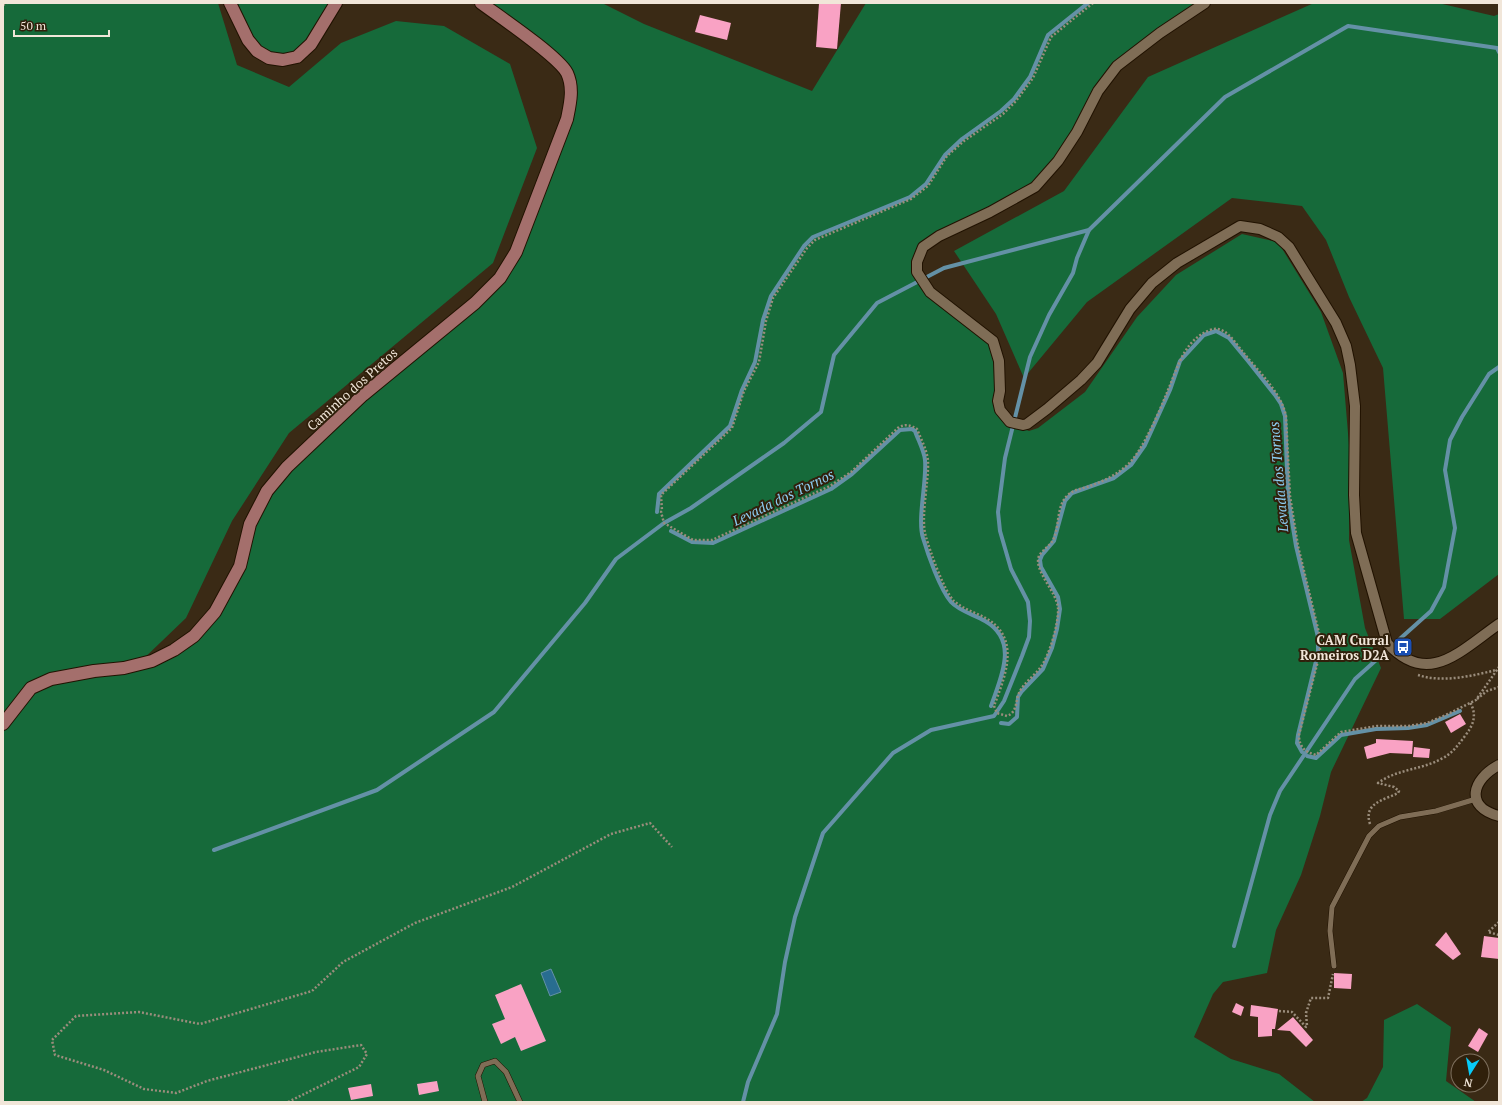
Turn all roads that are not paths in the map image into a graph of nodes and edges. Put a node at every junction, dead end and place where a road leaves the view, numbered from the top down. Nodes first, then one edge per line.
1 (230, 3) edge
2 (336, 3) edge
3 (481, 3) edge
4 (1205, 3) edge
5 (1499, 624) edge
6 (3, 724) edge
7 (1499, 766) edge
8 (1476, 799) junction
9 (1499, 816) edge
10 (1334, 966) road end
11 (485, 1102) edge
12 (520, 1102) edge

1 - 2 main road
3 - 6 main road, Caminho dos Pretos
4 - 5 street
7 - 8 street
8 - 9 street
8 - 10 lane
11 - 12 lane

